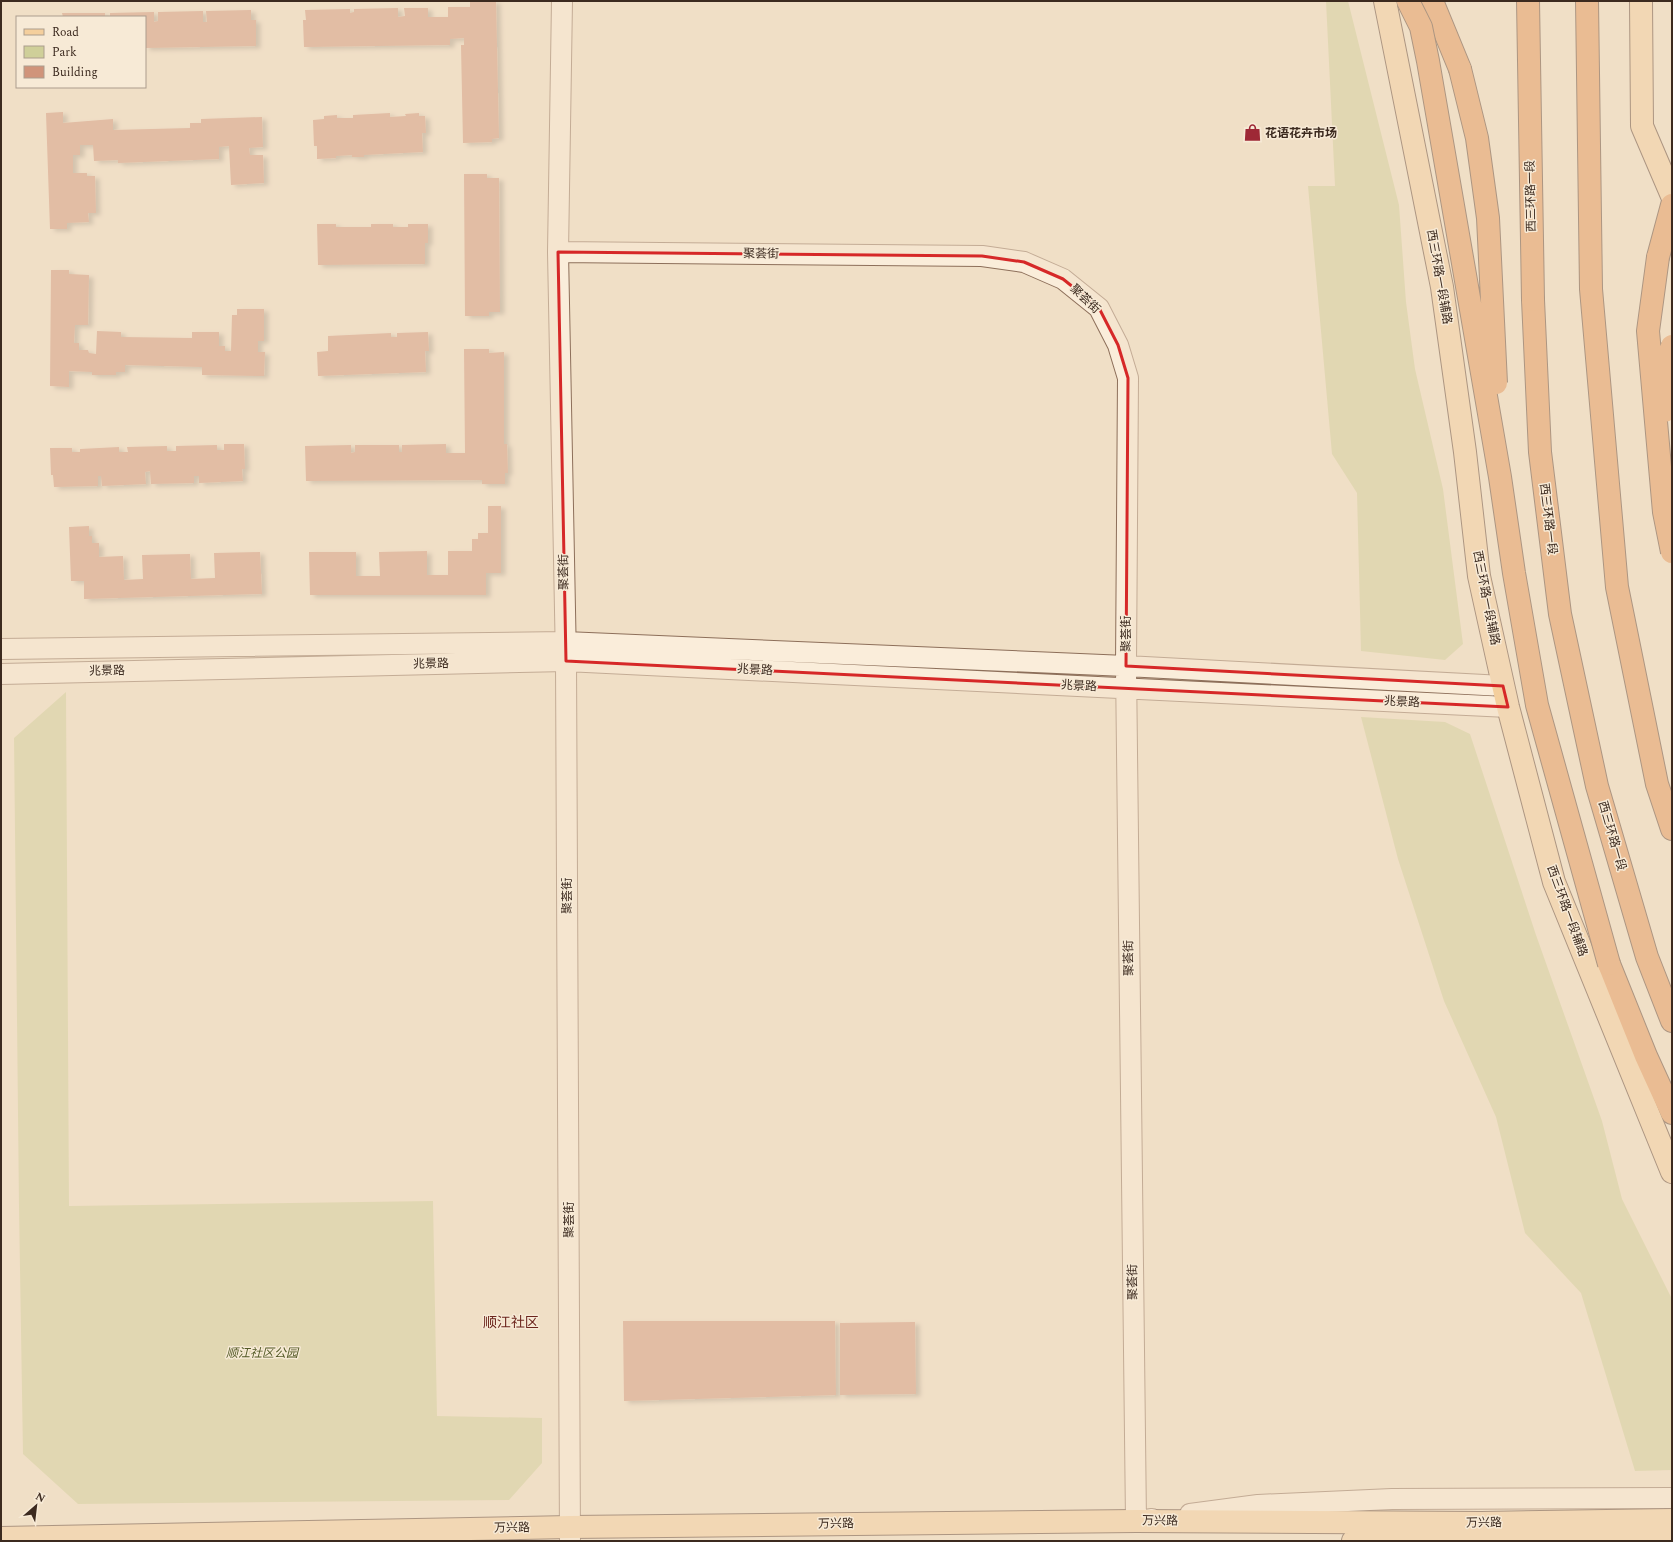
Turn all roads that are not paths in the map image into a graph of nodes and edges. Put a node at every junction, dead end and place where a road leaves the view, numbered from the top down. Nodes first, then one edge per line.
1 (562, 1) edge
2 (1385, 1) edge
3 (1408, 1) edge
4 (1432, 1) edge
5 (1528, 1) edge
6 (1587, 1) edge
7 (1640, 1) edge
8 (1672, 196) edge
9 (1672, 205) edge
10 (558, 252) junction
11 (1672, 346) edge
12 (1660, 468) junction
13 (1500, 477) junction
14 (1672, 552) edge
15 (565, 642) junction
16 (1, 649) edge
17 (566, 661) junction
18 (1126, 666) junction
19 (1, 674) edge
20 (1504, 686) junction
21 (1126, 688) junction
22 (1508, 707) junction
23 (1672, 829) edge
24 (1672, 1021) edge
25 (1672, 1113) edge
26 (1672, 1172) edge
27 (1672, 1498) edge
28 (1672, 1520) edge
29 (1136, 1521) junction
30 (1479, 1532) edge
31 (570, 1534) edge
32 (1, 1538) edge
33 (1672, 1538) edge
34 (1353, 1541) edge

1 - 10 street, 聚荟街
2 - 20 main road, 西三环路一段辅路
3 - 13 highway, bridge
4 - 13 highway, bridge
5 - 24 highway, 西三环路一段, bridge
6 - 23 highway
7 - 8 main road
9 - 12 highway, bridge
10 - 15 street, 聚荟街
10 - 18 street, 聚荟街
11 - 12 highway, bridge
12 - 14 highway, bridge
13 - 25 highway, bridge
15 - 16 street, 兆景路
15 - 17 street, 聚荟街
15 - 18 street, 兆景路
17 - 19 street, 兆景路
17 - 21 street, 兆景路
17 - 31 street, 聚荟街
18 - 20 street, 兆景路
18 - 21 street, 聚荟街
20 - 22 main road, 西三环路一段辅路
21 - 22 street, 兆景路
21 - 29 street, 聚荟街
22 - 26 main road, 西三环路一段辅路
27 - 29 street
28 - 30 main road, 万兴路
29 - 30 main road, 万兴路
29 - 31 main road, 万兴路
30 - 33 main road
30 - 34 main road
31 - 32 main road, 万兴路

